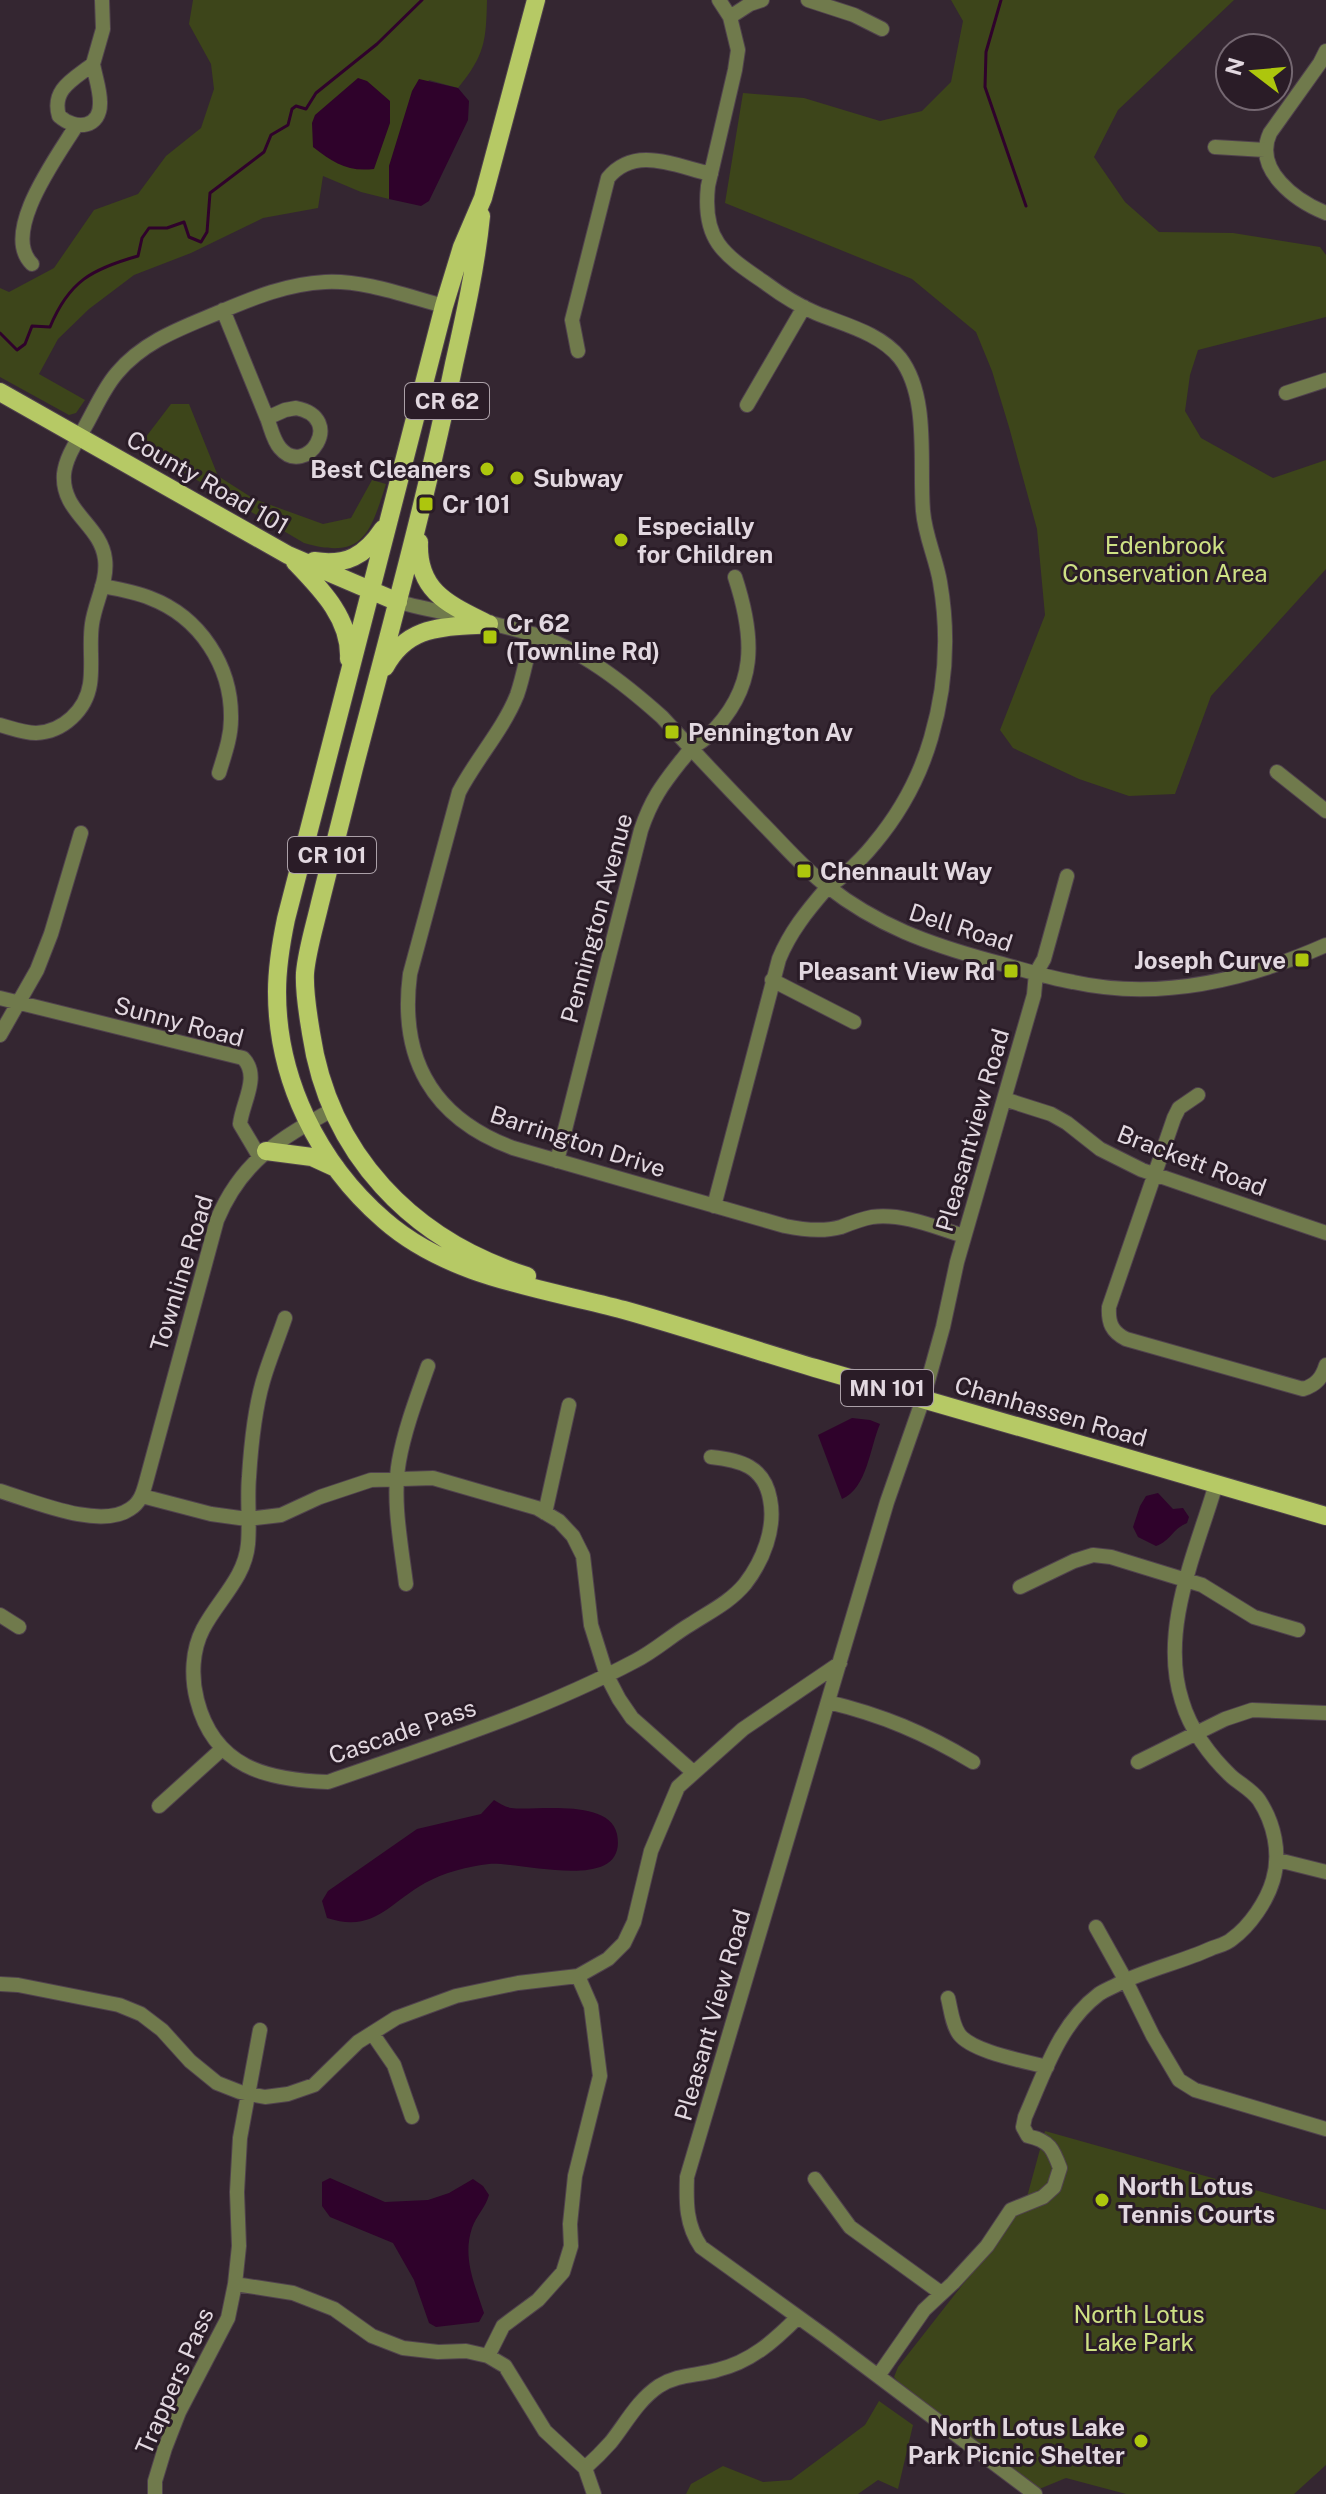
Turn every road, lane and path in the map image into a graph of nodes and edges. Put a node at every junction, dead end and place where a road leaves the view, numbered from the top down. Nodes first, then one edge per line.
1 (102, 0) edge
2 (536, 0) edge
3 (719, 0) edge
4 (762, 0) edge
5 (808, 0) edge
6 (730, 17) junction
7 (882, 29) dead end
8 (1326, 51) edge
9 (93, 64) junction
10 (76, 126) junction
11 (1215, 147) dead end
12 (1265, 150) junction
13 (711, 174) junction
14 (483, 198) junction
15 (1326, 213) edge
16 (32, 264) dead end
17 (444, 306) junction
18 (804, 307) junction
19 (223, 310) junction
20 (578, 351) dead end
21 (1326, 380) edge
22 (0, 392) edge
23 (1286, 393) dead end
24 (747, 405) dead end
25 (267, 418) dead end
26 (80, 437) junction
27 (392, 510) junction
28 (420, 517) junction
29 (288, 555) junction
30 (735, 577) dead end
31 (102, 586) junction
32 (371, 592) junction
33 (398, 602) junction
34 (489, 624) junction
35 (533, 634) junction
36 (348, 678) junction
37 (373, 695) junction
38 (0, 725) edge
39 (691, 749) junction
40 (1277, 772) dead end
41 (219, 773) dead end
42 (1326, 811) edge
43 (81, 833) dead end
44 (1067, 876) dead end
45 (828, 887) junction
46 (1326, 946) edge
47 (1036, 973) junction
48 (772, 980) junction
49 (0, 998) edge
50 (20, 1003) junction
51 (854, 1022) dead end
52 (0, 1035) edge
53 (1198, 1095) dead end
54 (1004, 1099) junction
55 (332, 1110) junction
56 (308, 1124) junction
57 (262, 1154) junction
58 (557, 1161) junction
59 (336, 1168) junction
60 (1154, 1174) junction
61 (714, 1206) junction
62 (1326, 1233) edge
63 (964, 1236) junction
64 (624, 1310) junction
65 (285, 1318) dead end
66 (1326, 1365) edge
67 (428, 1366) dead end
68 (923, 1399) junction
69 (569, 1405) dead end
70 (711, 1457) dead end
71 (398, 1477) junction
72 (1216, 1484) junction
73 (0, 1491) edge
74 (142, 1496) junction
75 (545, 1513) junction
76 (1326, 1516) edge
77 (247, 1519) junction
78 (1187, 1580) junction
79 (406, 1584) dead end
80 (1020, 1587) dead end
81 (0, 1615) edge
82 (19, 1627) dead end
83 (1298, 1630) dead end
84 (840, 1663) junction
85 (607, 1676) junction
86 (828, 1702) junction
87 (1326, 1713) edge
88 (1198, 1734) junction
89 (222, 1749) junction
90 (973, 1762) dead end
91 (1138, 1762) dead end
92 (693, 1772) junction
93 (159, 1806) dead end
94 (1278, 1860) junction
95 (1326, 1872) edge
96 (1096, 1927) dead end
97 (578, 1976) junction
98 (1126, 1981) junction
99 (0, 1984) edge
100 (948, 1998) dead end
101 (260, 2030) dead end
102 (372, 2033) junction
103 (1047, 2067) junction
104 (248, 2094) junction
105 (412, 2117) dead end
106 (1326, 2129) edge
107 (815, 2179) dead end
108 (235, 2284) junction
109 (941, 2293) junction
110 (798, 2317) junction
111 (488, 2356) junction
112 (878, 2376) junction
113 (585, 2468) junction
114 (155, 2494) edge
115 (594, 2494) edge
116 (1035, 2494) edge

1 - 9 street
2 - 14 main road, CR 62
3 - 6 street
4 - 6 street
5 - 7 street
6 - 13 street
8 - 12 street
9 - 10 street
9 - 10 street
10 - 16 street
11 - 12 street
12 - 15 street
13 - 18 street
13 - 20 street
14 - 17 main road, CR 62
14 - 28 main road, CR 62
17 - 19 street
17 - 27 main road, CR 62
18 - 24 street
18 - 45 street
19 - 25 street
19 - 26 street
21 - 23 street
22 - 26 main road, County Road 101 / CR 101
26 - 29 main road, County Road 101 / CR 101
26 - 31 street
27 - 29 main road
27 - 32 main road, CR 62
28 - 33 main road, CR 62
28 - 34 main road
29 - 32 main road, County Road 101 / CR 101
29 - 36 main road, CR 101
30 - 39 street, Pennington Avenue
31 - 38 street
31 - 41 street
32 - 33 main road, County Road 101 / CR 101
32 - 36 main road, CR 101
33 - 34 street, Dell Road
33 - 37 main road, CR 101 / CR 101
34 - 35 street, Dell Road
34 - 37 main road
35 - 39 street, Dell Road
35 - 58 street, Barrington Drive
36 - 56 main road, CR 101
37 - 55 main road, CR 101 / CR 101
39 - 45 street, Dell Road
39 - 58 street, Pennington Avenue
40 - 42 street
43 - 50 street
44 - 47 street, Pleasantview Road
45 - 47 street, Dell Road
45 - 48 street
46 - 47 street, Dell Road
47 - 54 street, Pleasantview Road
48 - 51 street
48 - 61 street
49 - 50 street, Sunny Road
50 - 52 street
50 - 57 street, Sunny Road
53 - 60 street
54 - 60 street, Brackett Road
54 - 63 street, Pleasantview Road
55 - 56 street, Townline Road
55 - 64 main road, MN 101
56 - 57 street, Townline Road
56 - 59 main road, MN 101
57 - 59 main road
57 - 74 street, Townline Road
58 - 61 street, Barrington Drive
59 - 64 main road, MN 101
60 - 62 street, Brackett Road
60 - 66 street
61 - 63 street, Barrington Drive
63 - 68 street, Pleasantview Road
64 - 68 main road, Chanhassen Road / MN 101
65 - 77 street, Cascade Pass
67 - 71 street
68 - 72 main road, Chanhassen Road / MN 101
68 - 84 street, Pleasant View Road
69 - 75 street
70 - 85 street, Cascade Pass
71 - 75 street
71 - 77 street
71 - 79 street
72 - 76 main road, Chanhassen Road / MN 101
72 - 78 street
73 - 74 street
74 - 77 street
75 - 85 street
77 - 89 street, Cascade Pass
78 - 80 street
78 - 83 street
78 - 88 street
81 - 82 street
84 - 86 street, Pleasant View Road
84 - 92 street
85 - 89 street, Cascade Pass
85 - 92 street
86 - 90 street
86 - 110 street, Pleasant View Road
87 - 88 street
88 - 91 street
88 - 94 street
89 - 93 street
92 - 97 street
94 - 95 street
94 - 98 street
96 - 98 street
97 - 102 street
97 - 111 street
98 - 103 street
98 - 106 street
99 - 104 street
100 - 103 street
101 - 104 street, Trappers Pass
102 - 104 street
102 - 105 street
103 - 109 street
104 - 108 street, Trappers Pass
107 - 109 street
108 - 111 street
108 - 114 street, Trappers Pass
109 - 112 street
110 - 112 street, Pleasant View Road
110 - 113 street
111 - 113 street
112 - 116 street, Pleasant View Road
113 - 115 street

